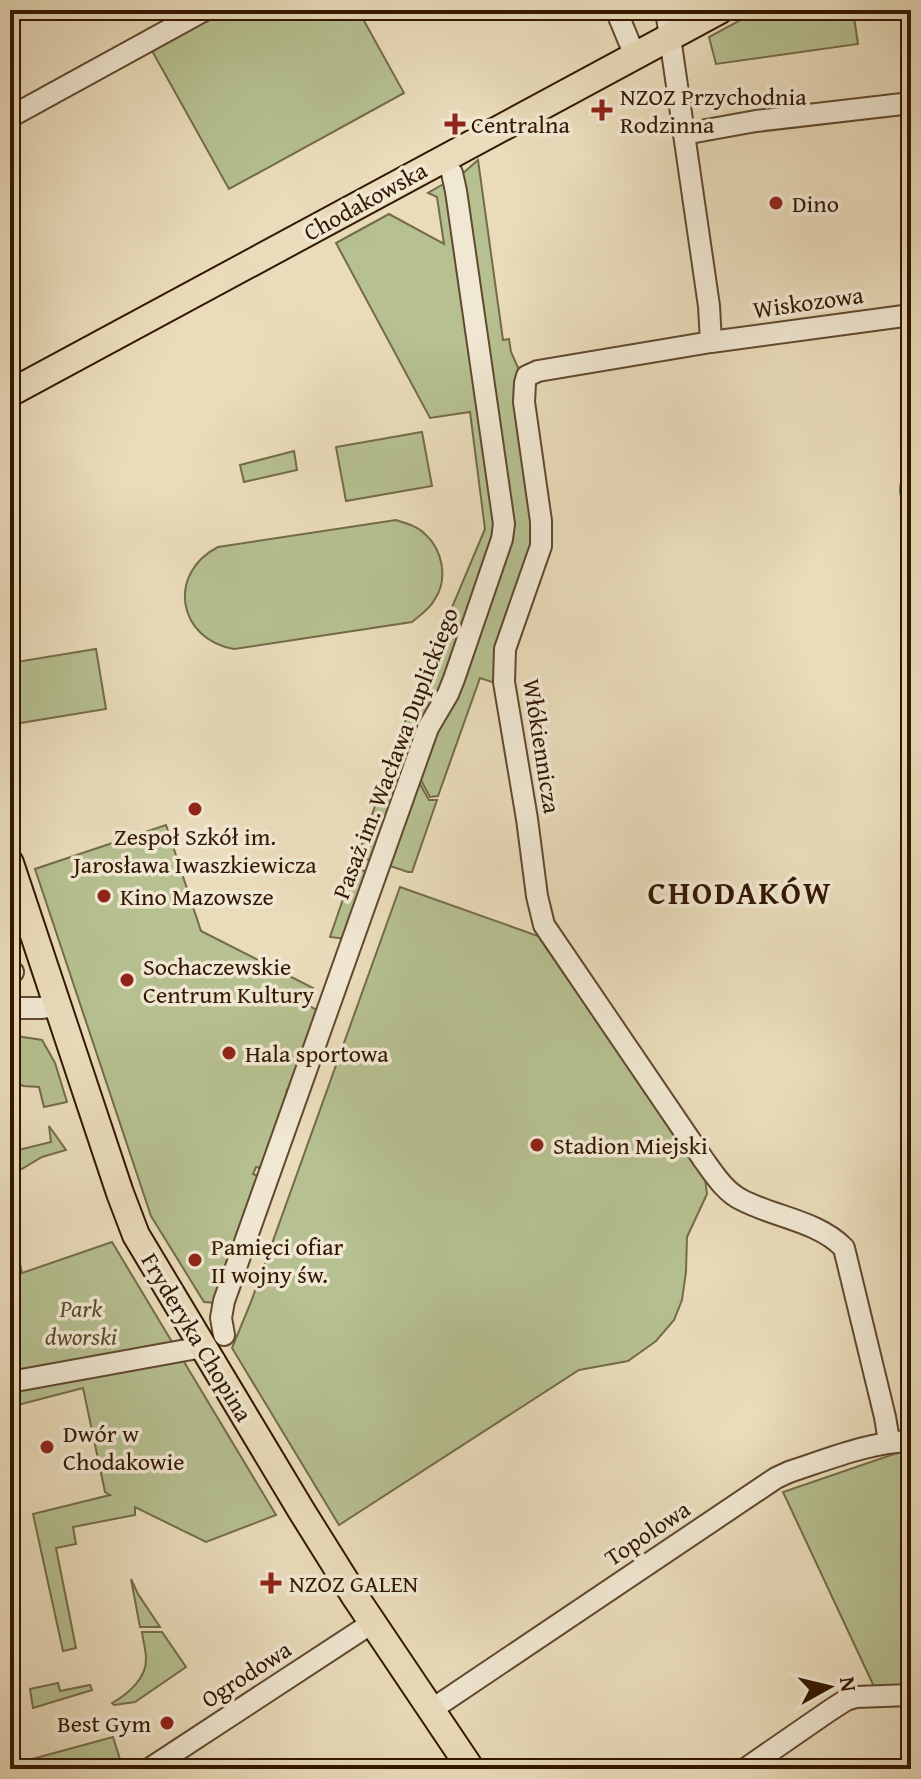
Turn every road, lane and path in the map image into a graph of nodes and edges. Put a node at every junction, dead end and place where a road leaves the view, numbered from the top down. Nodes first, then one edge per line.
1 (205, 10) edge
2 (616, 10) edge
3 (666, 10) edge
4 (720, 10) edge
5 (671, 36) junction
6 (635, 56) junction
7 (911, 103) edge
8 (10, 117) edge
9 (684, 134) junction
10 (452, 173) dead end
11 (911, 315) edge
12 (711, 342) junction
13 (10, 393) edge
14 (10, 863) edge
15 (57, 1006) junction
16 (10, 1008) edge
17 (213, 1341) junction
18 (10, 1382) edge
19 (889, 1441) junction
20 (911, 1441) edge
21 (372, 1623) junction
22 (911, 1695) edge
23 (431, 1710) junction
24 (149, 1769) edge
25 (471, 1769) edge
26 (745, 1769) edge

1 - 8 street
2 - 6 street
3 - 5 street
4 - 5 main road, Chodakowska
5 - 6 main road, Chodakowska
5 - 9 street
6 - 13 main road, Chodakowska
7 - 9 street
9 - 12 street
10 - 17 street, Pasaż im. Wacława Duplickiego
11 - 12 street, Wiskozowa
12 - 19 street, Włókiennicza
14 - 15 main road, Fryderyka Chopina
15 - 16 street
15 - 17 main road, Fryderyka Chopina
17 - 18 street
17 - 21 main road, Fryderyka Chopina
19 - 20 street, Topolowa
19 - 23 street, Topolowa
21 - 23 main road, Fryderyka Chopina
21 - 24 street, Ogrodowa
22 - 26 street
23 - 25 main road, Fryderyka Chopina

